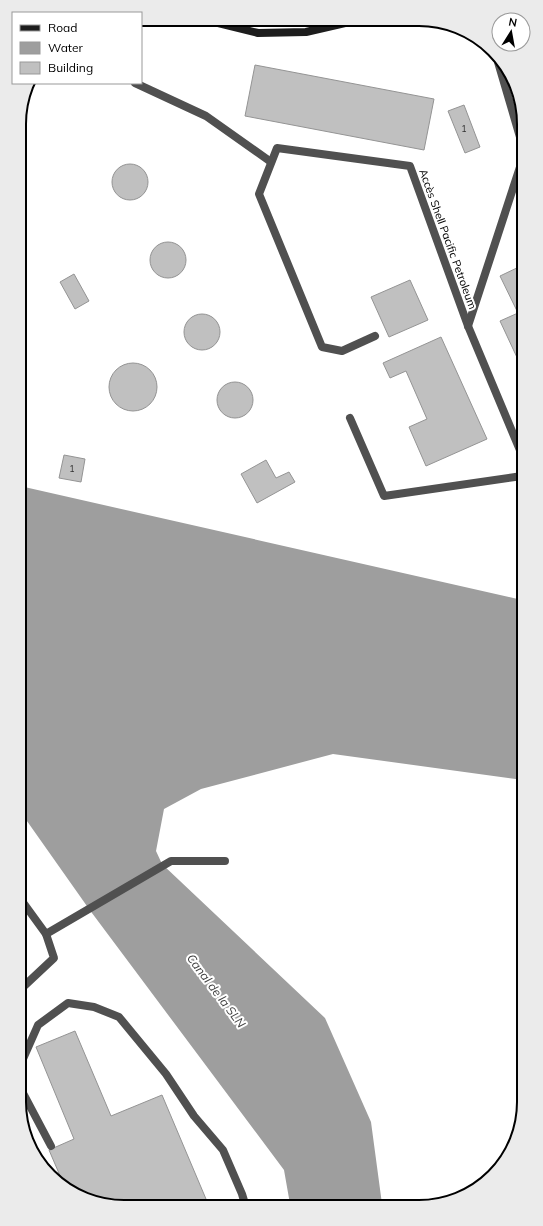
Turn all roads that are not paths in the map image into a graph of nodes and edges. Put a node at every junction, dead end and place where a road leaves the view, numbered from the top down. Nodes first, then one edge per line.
1 (228, 26) edge
2 (332, 26) edge
3 (500, 69) edge
4 (137, 84) edge
5 (517, 127) edge
6 (271, 162) junction
7 (517, 176) edge
8 (468, 326) junction
9 (375, 336) dead end
10 (350, 418) dead end
11 (517, 442) edge
12 (517, 477) edge
13 (225, 861) dead end
14 (26, 906) edge
15 (46, 934) junction
16 (26, 984) edge
17 (26, 1052) edge
18 (26, 1099) edge
19 (51, 1146) dead end
20 (244, 1200) edge

1 - 2 street
3 - 5 lane
4 - 6 lane
6 - 8 lane, Accès Shell Pacific Petroleum
6 - 9 lane, Accès Shell Pacific Petroleum
7 - 8 lane, Accès Shell Pacific Petroleum
8 - 11 lane, Accès Shell Pacific Petroleum
10 - 12 lane
13 - 15 lane
14 - 15 lane
15 - 16 lane
17 - 20 lane
18 - 19 lane

